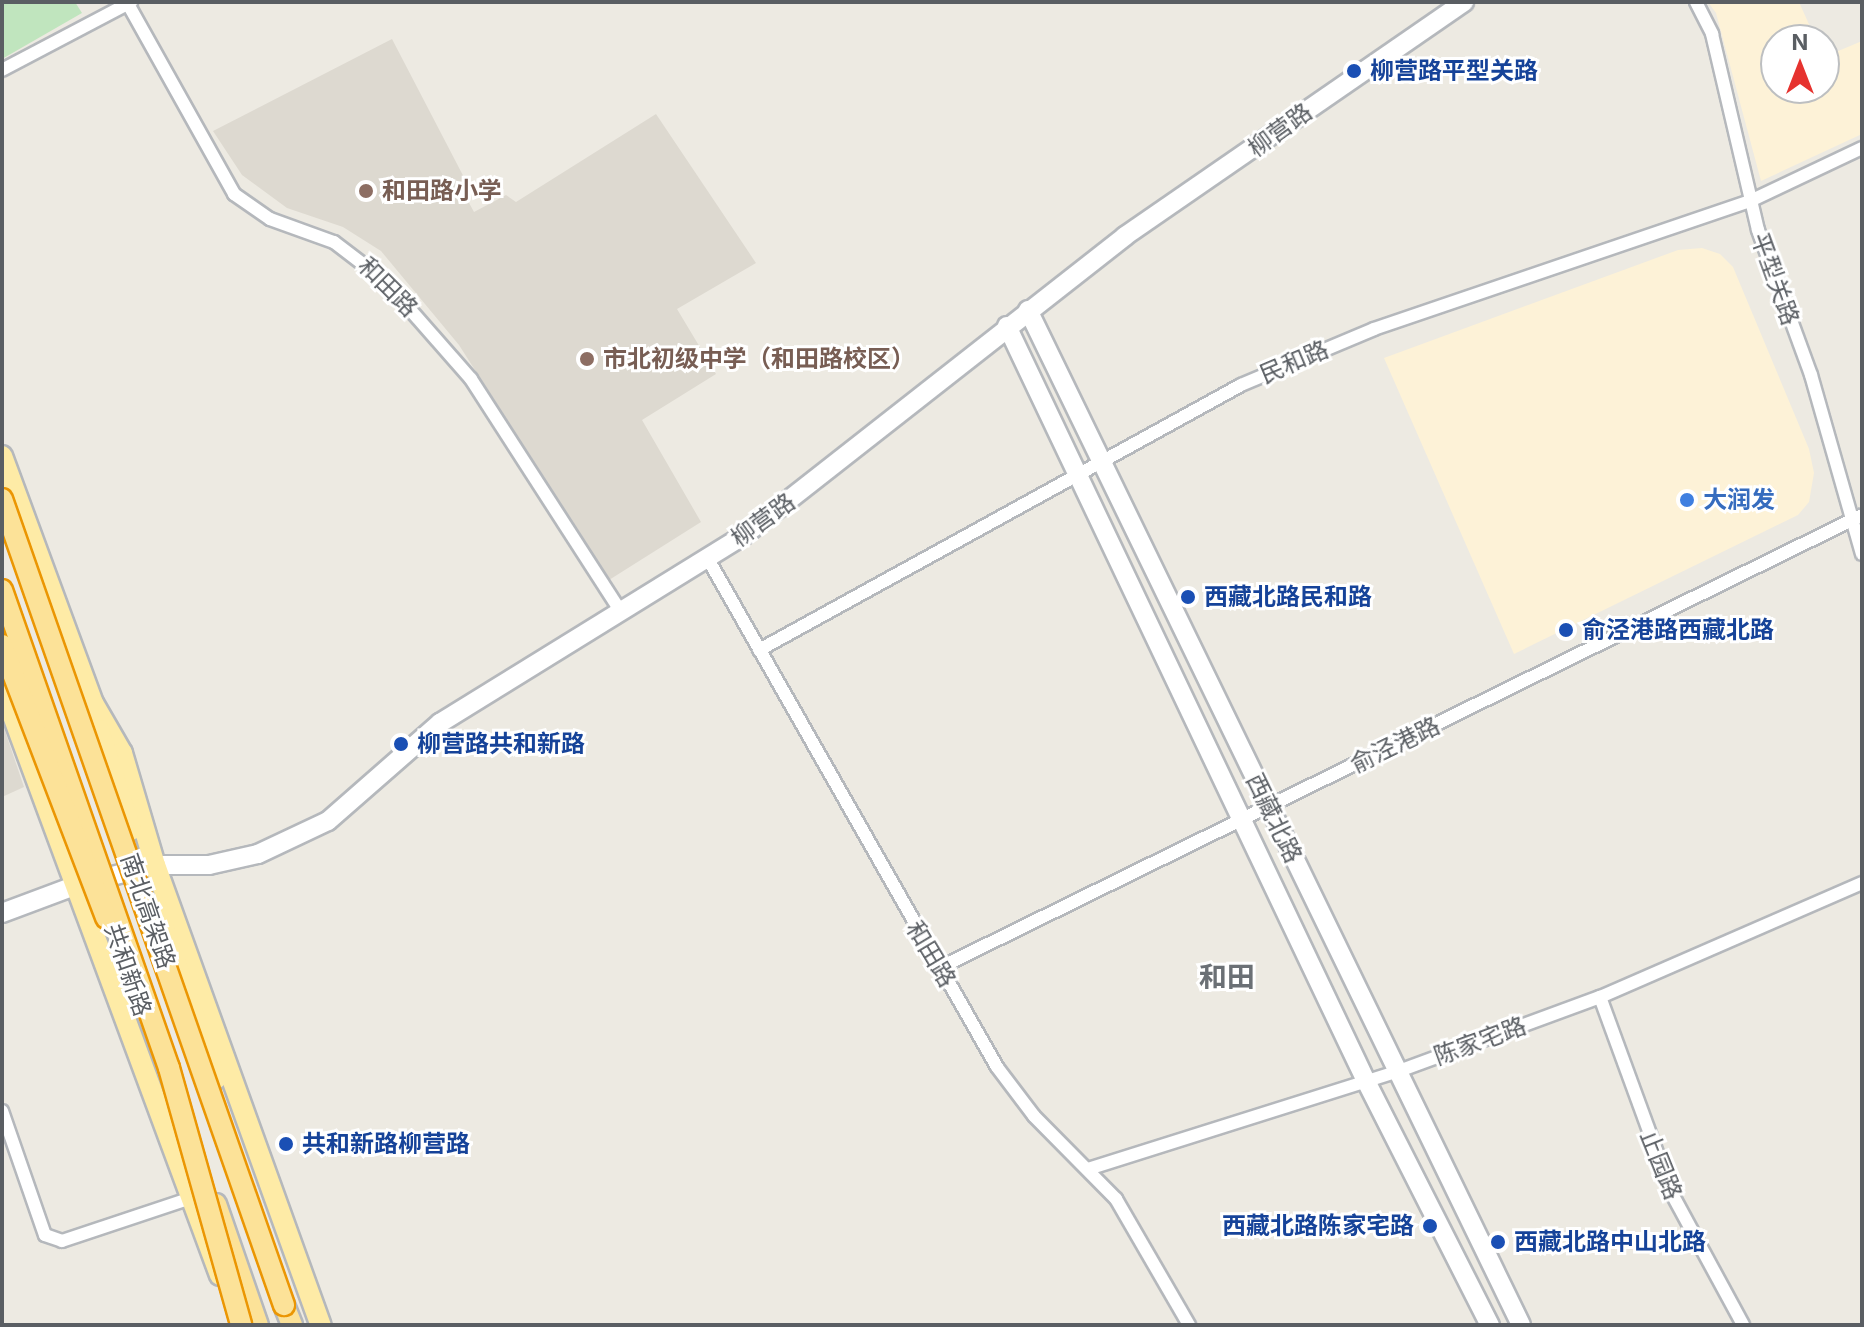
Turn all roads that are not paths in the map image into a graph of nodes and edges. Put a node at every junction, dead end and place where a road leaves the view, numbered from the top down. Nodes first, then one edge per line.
1 (1464, 2) edge
2 (1696, 2) edge
3 (130, 3) edge
4 (2, 70) edge
5 (1862, 148) edge
6 (1750, 201) junction
7 (1028, 310) junction
8 (1007, 326) junction
9 (2, 456) edge
10 (1102, 460) junction
11 (1078, 474) junction
12 (2, 499) edge
13 (1857, 519) edge
14 (1862, 554) edge
15 (708, 559) junction
16 (2, 590) edge
17 (621, 612) junction
18 (2, 623) edge
19 (2, 645) edge
20 (759, 650) junction
21 (2, 686) edge
22 (1269, 807) junction
23 (1241, 819) junction
24 (149, 867) junction
25 (97, 880) junction
26 (1862, 883) edge
27 (77, 885) junction
28 (2, 913) edge
29 (939, 968) junction
30 (141, 984) junction
31 (1600, 997) junction
32 (1396, 1072) junction
33 (1366, 1081) junction
34 (2, 1111) edge
35 (1088, 1169) junction
36 (191, 1198) junction
37 (289, 1318) edge
38 (247, 1324) edge
39 (301, 1325) edge
40 (321, 1325) edge
41 (1189, 1325) edge
42 (1490, 1325) edge
43 (1521, 1325) edge
44 (1743, 1325) edge

1 - 7 main road, 柳营路
2 - 6 street, 平型关路
3 - 4 street
3 - 17 street, 和田路
5 - 6 street, 民和路
6 - 10 street, 民和路
6 - 13 street, 平型关路
7 - 8 main road, 柳营路
7 - 10 main road, 西藏北路
8 - 11 main road, 西藏北路
8 - 15 main road, 柳营路
9 - 24 main road, 共和新路
10 - 11 street, 民和路
10 - 22 main road, 西藏北路
11 - 20 street, 民和路
11 - 23 main road, 西藏北路
12 - 37 highway, 南北高架路, bridge
13 - 14 street, 平型关路
13 - 22 street, 俞泾港路
15 - 17 main road, 柳营路
15 - 20 street, 和田路
16 - 30 highway, 南北高架路, bridge
17 - 24 main road, 柳营路
18 - 25 main road, 共和新路
19 - 30 highway, bridge
20 - 29 street, 和田路
21 - 27 main road, 共和新路
22 - 23 street, 俞泾港路
22 - 32 main road, 西藏北路
23 - 29 street, 俞泾港路
23 - 33 main road, 西藏北路
24 - 25 main road, 柳营路
24 - 39 main road, 共和新路
24 - 40 main road, 共和新路
25 - 27 main road, 柳营路
25 - 38 main road, 共和新路
26 - 31 street, 陈家宅路
27 - 28 main road, 柳营路
27 - 36 main road, 共和新路
29 - 35 street, 和田路
30 - 38 highway, 南北高架路, bridge
31 - 32 street, 陈家宅路
31 - 44 street, 止园路
32 - 33 street, 陈家宅路
32 - 43 main road, 西藏北路
33 - 35 street, 陈家宅路
33 - 42 main road, 西藏北路
34 - 36 street
35 - 41 street, 和田路
36 - 38 main road, 共和新路

